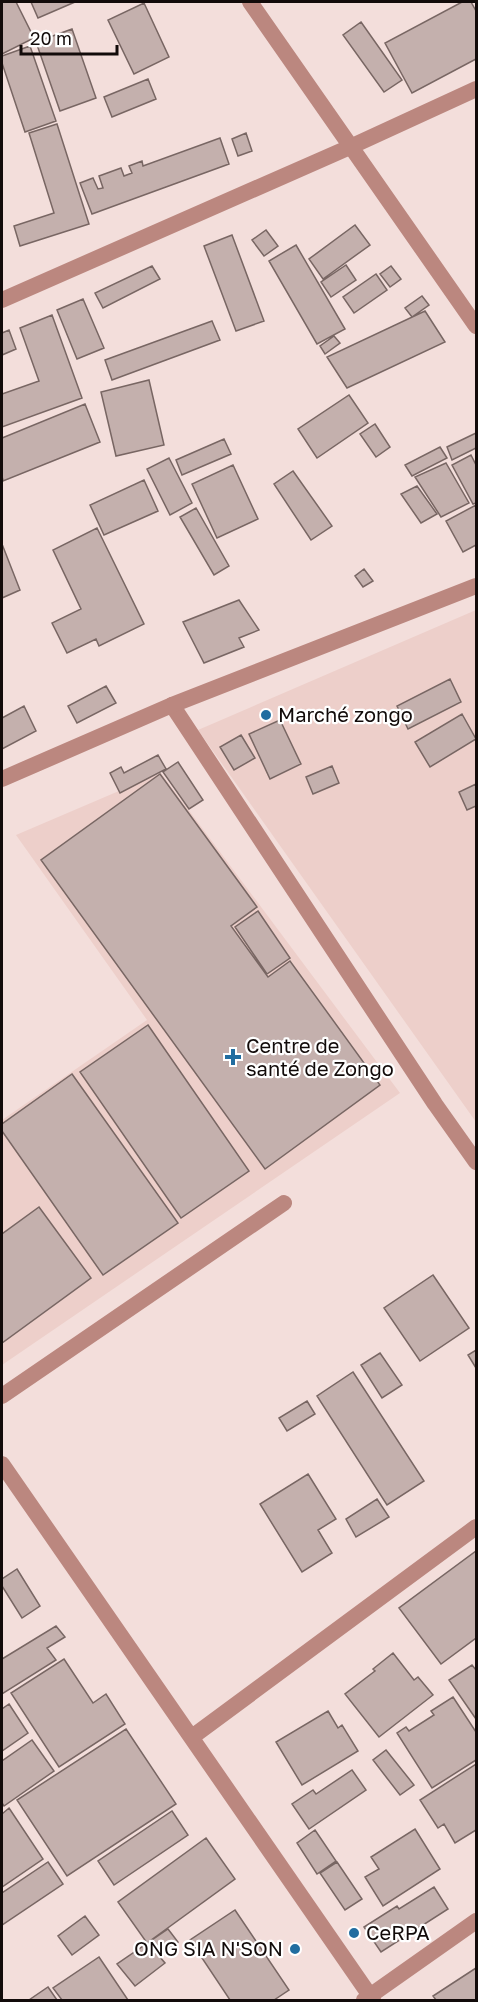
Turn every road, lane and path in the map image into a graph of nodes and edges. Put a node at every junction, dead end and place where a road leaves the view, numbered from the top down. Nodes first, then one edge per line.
1 (250, 2) edge
2 (477, 89) edge
3 (350, 147) junction
4 (2, 300) edge
5 (477, 326) edge
6 (477, 586) edge
7 (172, 705) junction
8 (2, 779) edge
9 (477, 1161) edge
10 (284, 1203) dead end
11 (2, 1396) edge
12 (2, 1464) edge
13 (477, 1527) edge
14 (192, 1737) junction
15 (477, 1921) edge
16 (369, 1999) edge

1 - 3 street
2 - 3 street
3 - 4 street
3 - 5 street
6 - 7 street
7 - 8 street
7 - 9 street
10 - 11 street
12 - 14 street
13 - 14 street
14 - 16 street
15 - 16 street

